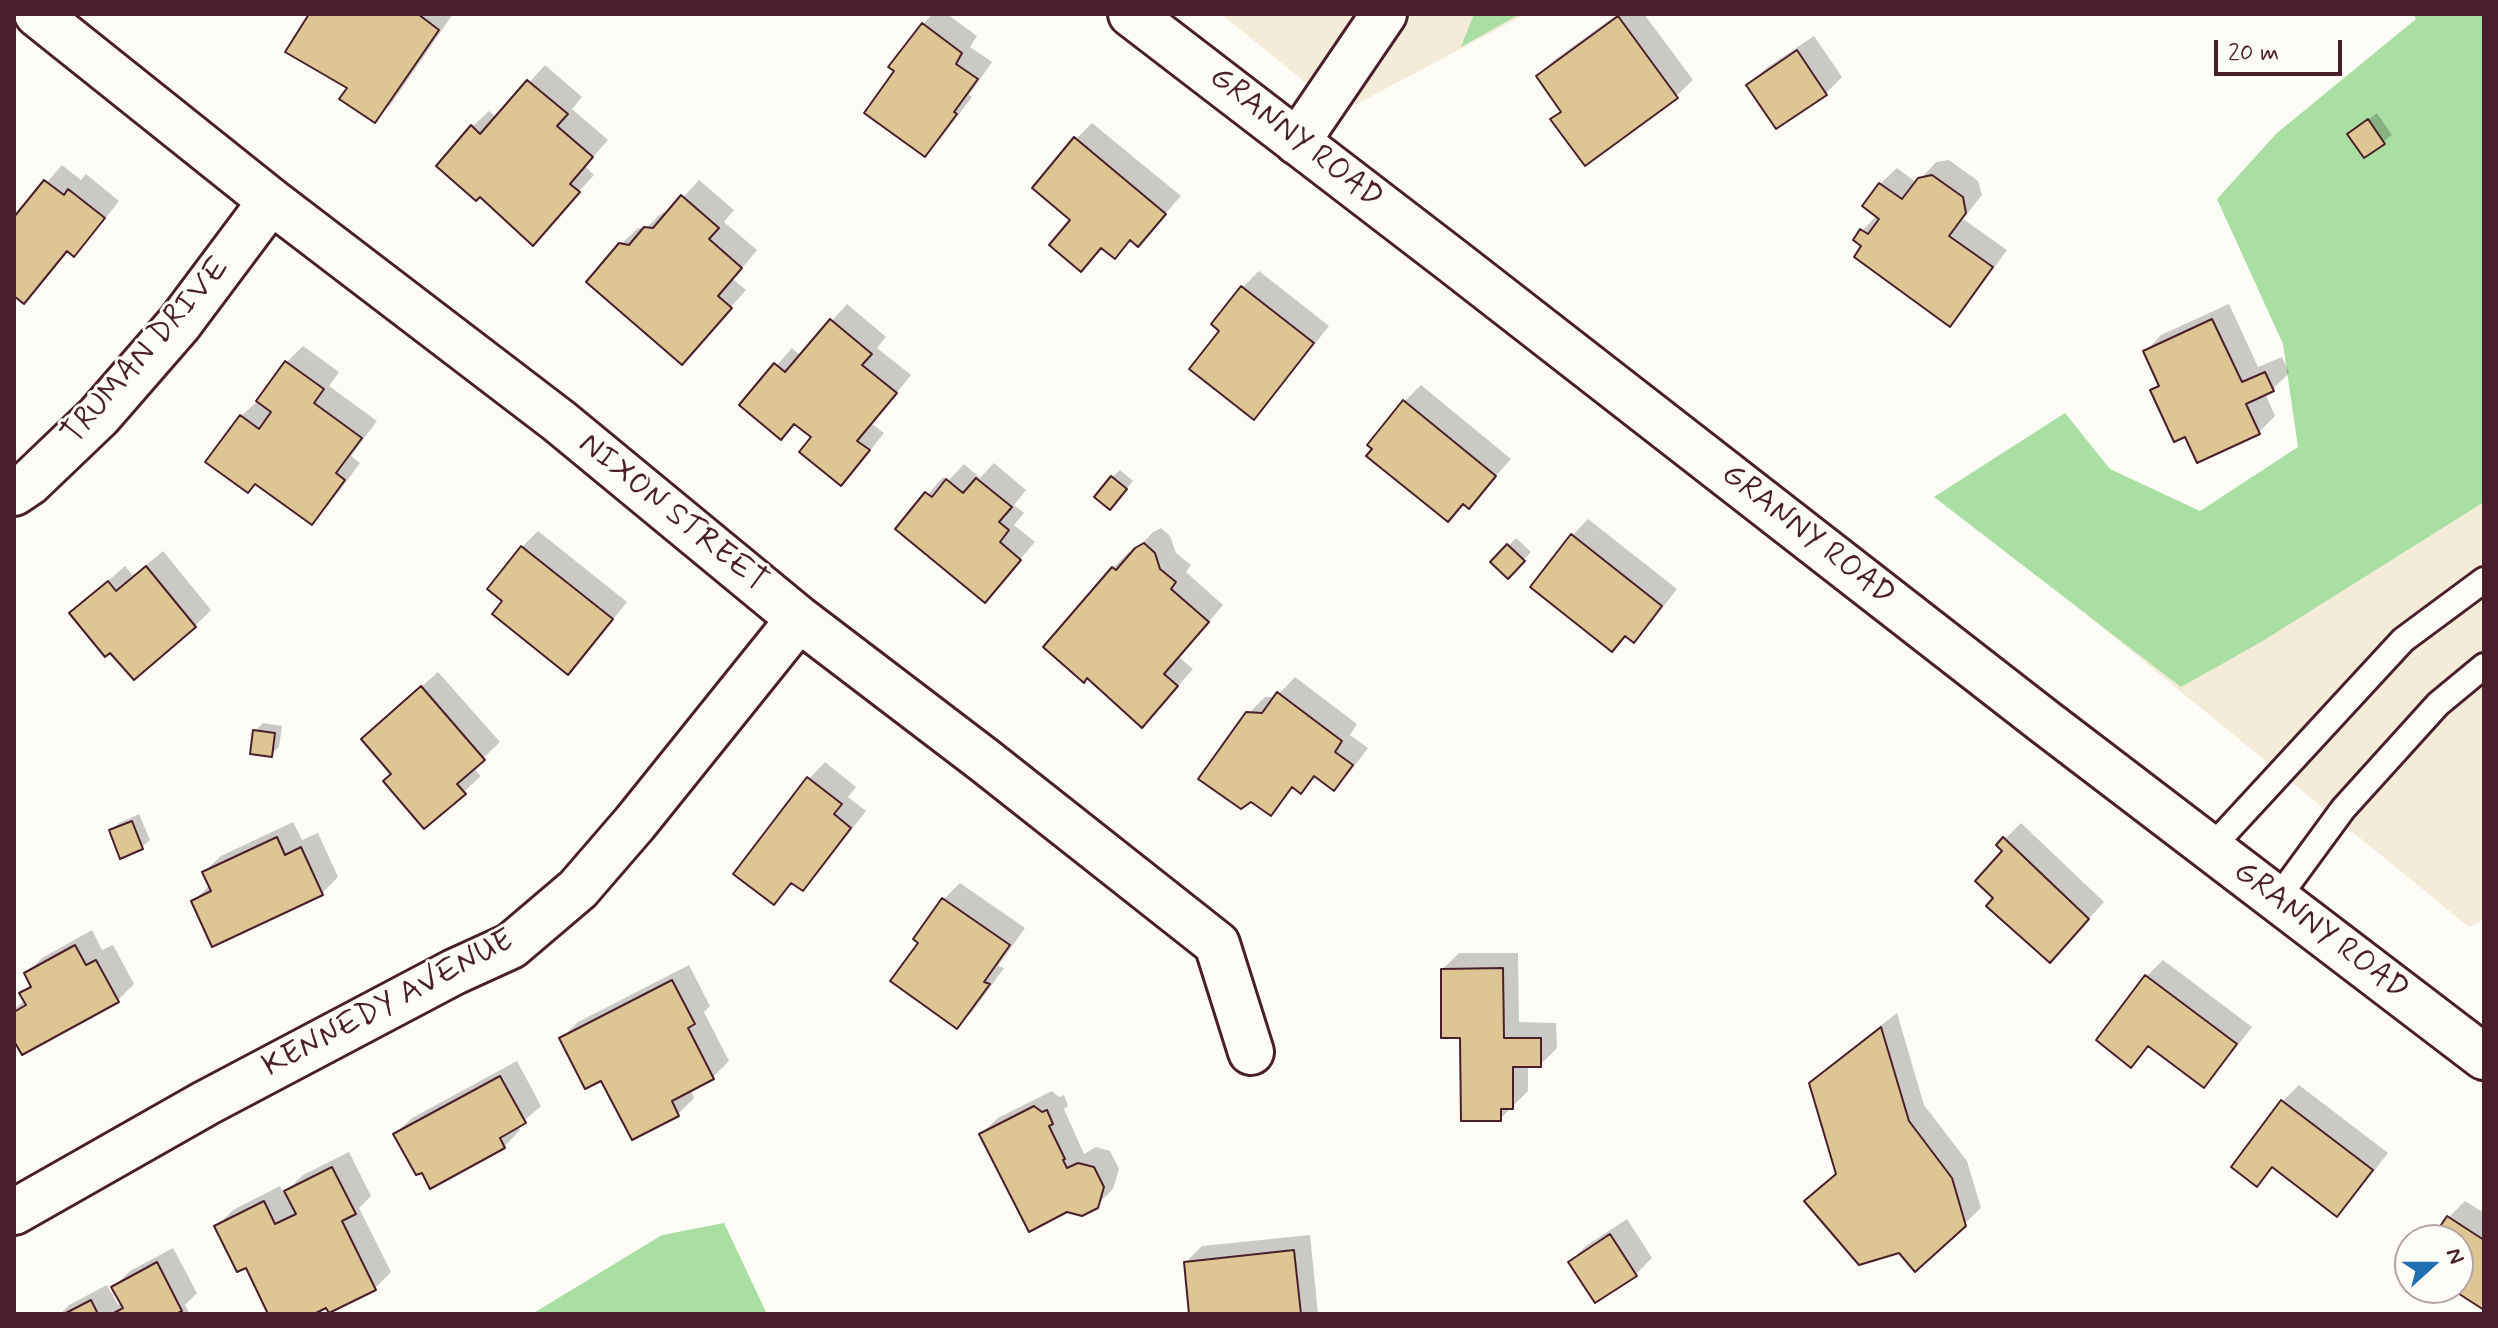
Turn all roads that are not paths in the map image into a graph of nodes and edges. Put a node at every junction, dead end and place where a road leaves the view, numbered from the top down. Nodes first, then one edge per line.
1 (37, 14) edge
2 (1131, 14) edge
3 (1384, 14) edge
4 (1297, 142) junction
5 (271, 201) junction
6 (14, 493) edge
7 (2484, 580) edge
8 (799, 619) junction
9 (2484, 666) edge
10 (2211, 848) junction
11 (2277, 899) junction
12 (1251, 1052) dead end
13 (2484, 1057) edge
14 (14, 1212) edge

1 - 5 street, NIXON STREET
2 - 4 street, GRANNY ROAD
3 - 4 street
4 - 10 street, GRANNY ROAD
5 - 6 street, TRUMAN DRIVE
5 - 8 street, NIXON STREET
7 - 10 lane
8 - 12 street, NIXON STREET
8 - 14 street, KENNEDY AVENUE
9 - 11 lane
10 - 11 street, GRANNY ROAD
11 - 13 street, GRANNY ROAD

